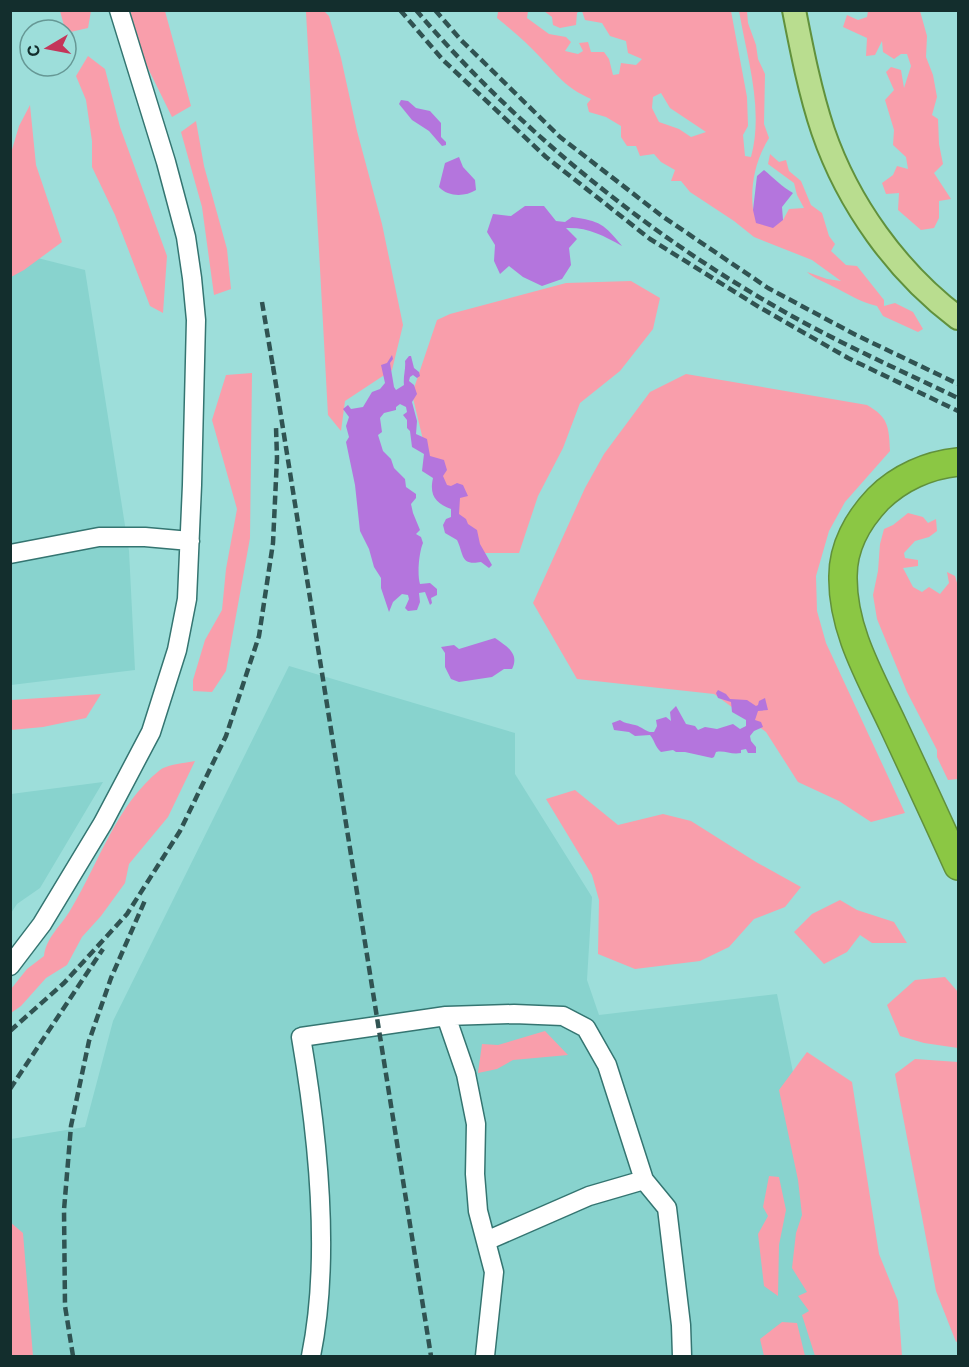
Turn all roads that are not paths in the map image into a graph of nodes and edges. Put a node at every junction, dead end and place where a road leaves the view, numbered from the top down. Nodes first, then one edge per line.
1 (119, 10) edge
2 (794, 10) edge
3 (958, 318) edge
4 (958, 462) edge
5 (190, 541) junction
6 (10, 554) edge
7 (958, 866) edge
8 (10, 966) edge
9 (446, 1016) junction
10 (644, 1180) junction
11 (486, 1241) junction
12 (311, 1356) edge
13 (485, 1356) edge
14 (682, 1356) edge

1 - 5 street
2 - 3 main road
4 - 7 highway
5 - 6 street
5 - 8 street
9 - 10 street
9 - 11 street
9 - 12 street
10 - 11 street
10 - 14 street
11 - 13 street

